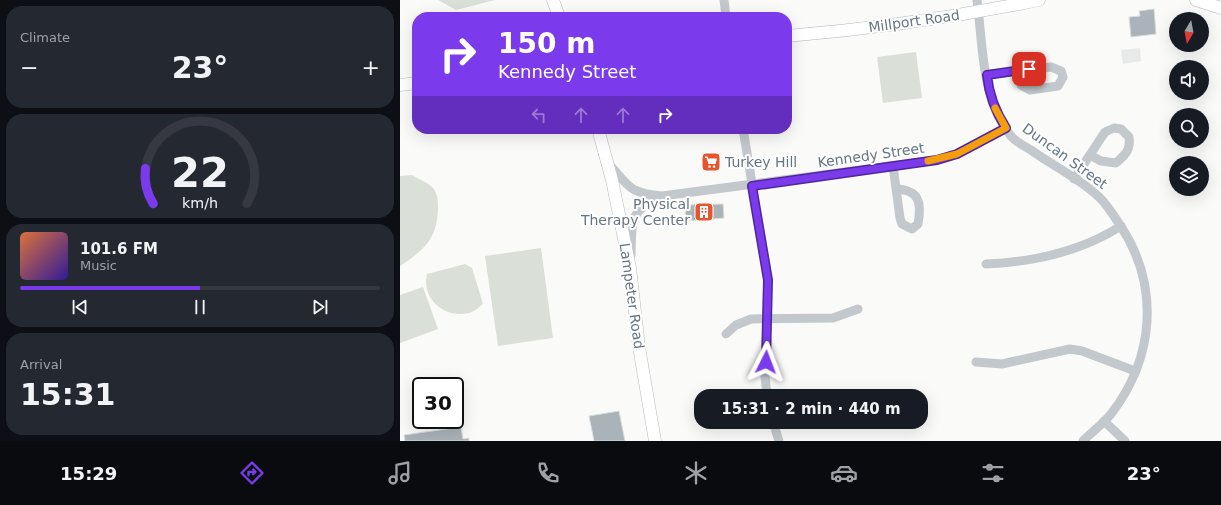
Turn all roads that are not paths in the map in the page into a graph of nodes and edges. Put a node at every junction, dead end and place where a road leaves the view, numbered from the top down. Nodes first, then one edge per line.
1 (553, 0) edge
2 (724, 0) edge
3 (977, 0) edge
4 (1039, 0) edge
5 (1196, 0) edge
6 (1221, 8) edge
7 (557, 12) edge
8 (725, 12) edge
9 (979, 12) junction
10 (792, 36) edge
11 (1018, 71) junction
12 (987, 75) junction
13 (412, 84) edge
14 (400, 86) edge
15 (1006, 128) junction
16 (599, 134) edge
17 (744, 134) edge
18 (1090, 155) junction
19 (607, 162) junction
20 (893, 166) junction
21 (1074, 179) junction
22 (752, 186) junction
23 (896, 189) dead end
24 (662, 196) junction
25 (1121, 226) junction
26 (986, 264) dead end
27 (630, 268) junction
28 (858, 309) dead end
29 (768, 320) junction
30 (726, 334) dead end
31 (976, 362) dead end
32 (1135, 371) junction
33 (766, 389) edge
34 (1104, 421) junction
35 (775, 429) edge
36 (655, 441) edge
37 (779, 441) edge
38 (1083, 441) edge
39 (1125, 441) edge

1 - 7 main road
2 - 8 street
3 - 9 street, Duncan Street
4 - 9 main road, Millport Road
5 - 6 main road
9 - 10 main road, Millport Road
9 - 12 street, Duncan Street
11 - 11 street
11 - 12 street
12 - 15 street, Duncan Street
13 - 14 main road
15 - 20 street, Kennedy Street
15 - 21 street, Duncan Street
16 - 19 main road, Lampeter Road
17 - 22 street
18 - 18 street
18 - 21 street
19 - 24 street, Kennedy Street
19 - 27 main road, Lampeter Road
20 - 22 street, Kennedy Street
20 - 23 street
21 - 25 street, Duncan Street
22 - 24 street, Kennedy Street
22 - 29 street
24 - 27 street, Kennedy Street
25 - 26 street
25 - 32 street, Duncan Street
27 - 36 main road, Lampeter Road
28 - 29 street
29 - 30 street
29 - 33 street
31 - 32 street
32 - 34 street, Duncan Street
34 - 38 street, Duncan Street
34 - 39 street
35 - 37 street

